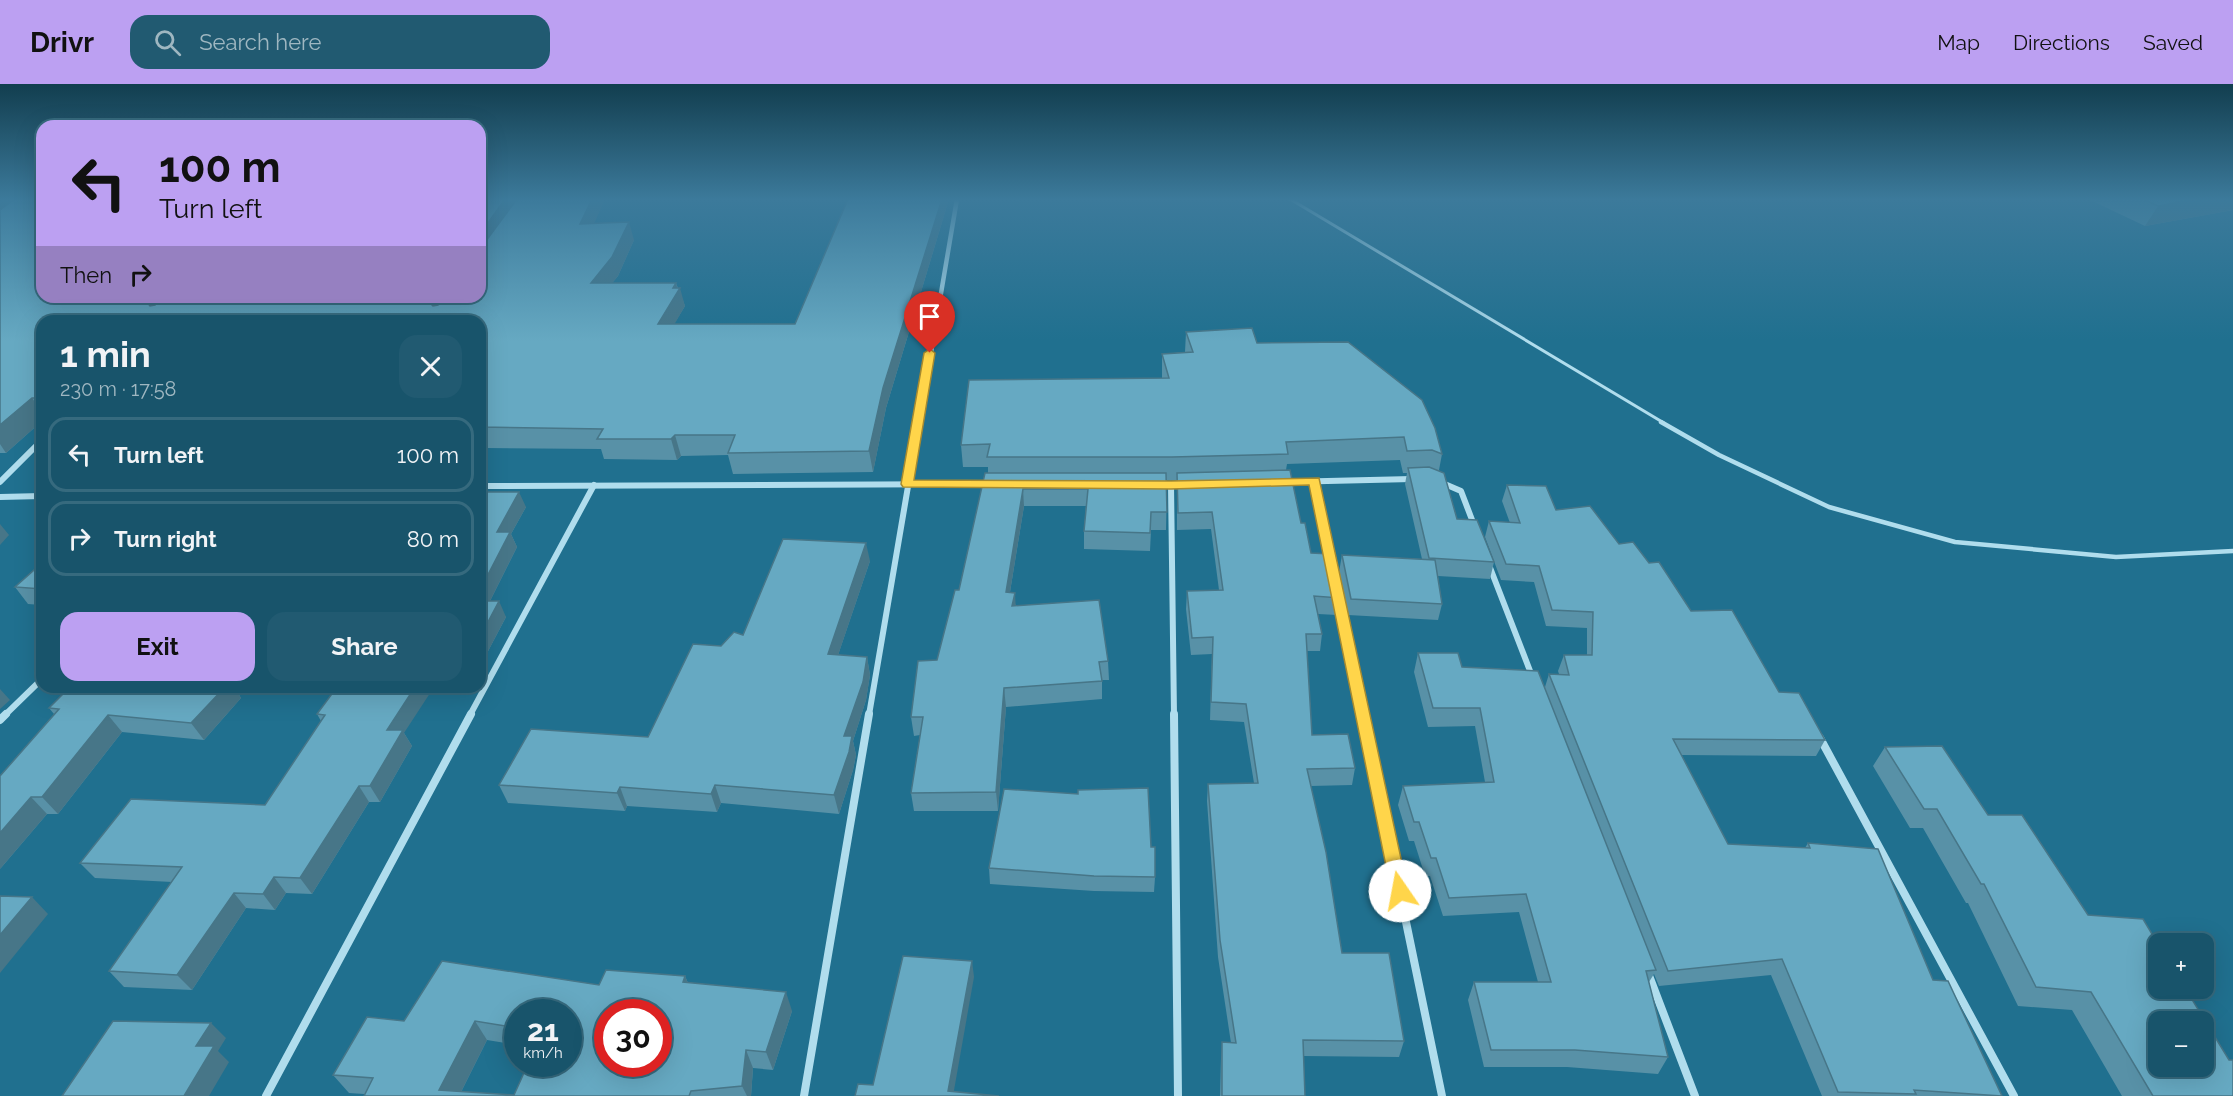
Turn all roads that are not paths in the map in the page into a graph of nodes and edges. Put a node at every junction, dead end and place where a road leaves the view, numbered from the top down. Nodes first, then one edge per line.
1 (949, 246) edge
2 (1368, 246) edge
3 (36, 446) edge
4 (1416, 479) edge
5 (1315, 481) junction
6 (1436, 481) edge
7 (0, 482) edge
8 (1281, 482) edge
9 (907, 484) junction
10 (991, 484) edge
11 (1193, 484) edge
12 (594, 485) junction
13 (1147, 485) edge
14 (1171, 485) junction
15 (486, 486) edge
16 (36, 496) edge
17 (0, 497) edge
18 (1478, 535) edge
19 (2233, 551) edge
20 (1486, 557) edge
21 (1334, 574) edge
22 (1336, 585) edge
23 (36, 685) edge
24 (486, 686) edge
25 (1538, 689) edge
26 (482, 693) edge
27 (0, 720) edge
28 (1816, 731) edge
29 (1644, 964) edge
30 (266, 1096) edge
31 (804, 1096) edge
32 (1178, 1096) edge
33 (1442, 1096) edge
34 (1695, 1096) edge
35 (2014, 1096) edge

1 - 9 street
2 - 19 lane
3 - 7 street
4 - 5 street
5 - 8 street
5 - 21 street
6 - 18 street
9 - 10 street
9 - 12 street
9 - 31 street
11 - 14 street
12 - 15 street
12 - 24 street
13 - 14 street
14 - 32 street
16 - 17 street
20 - 25 street
22 - 33 street
23 - 27 street
26 - 30 street
28 - 35 street
29 - 34 street

